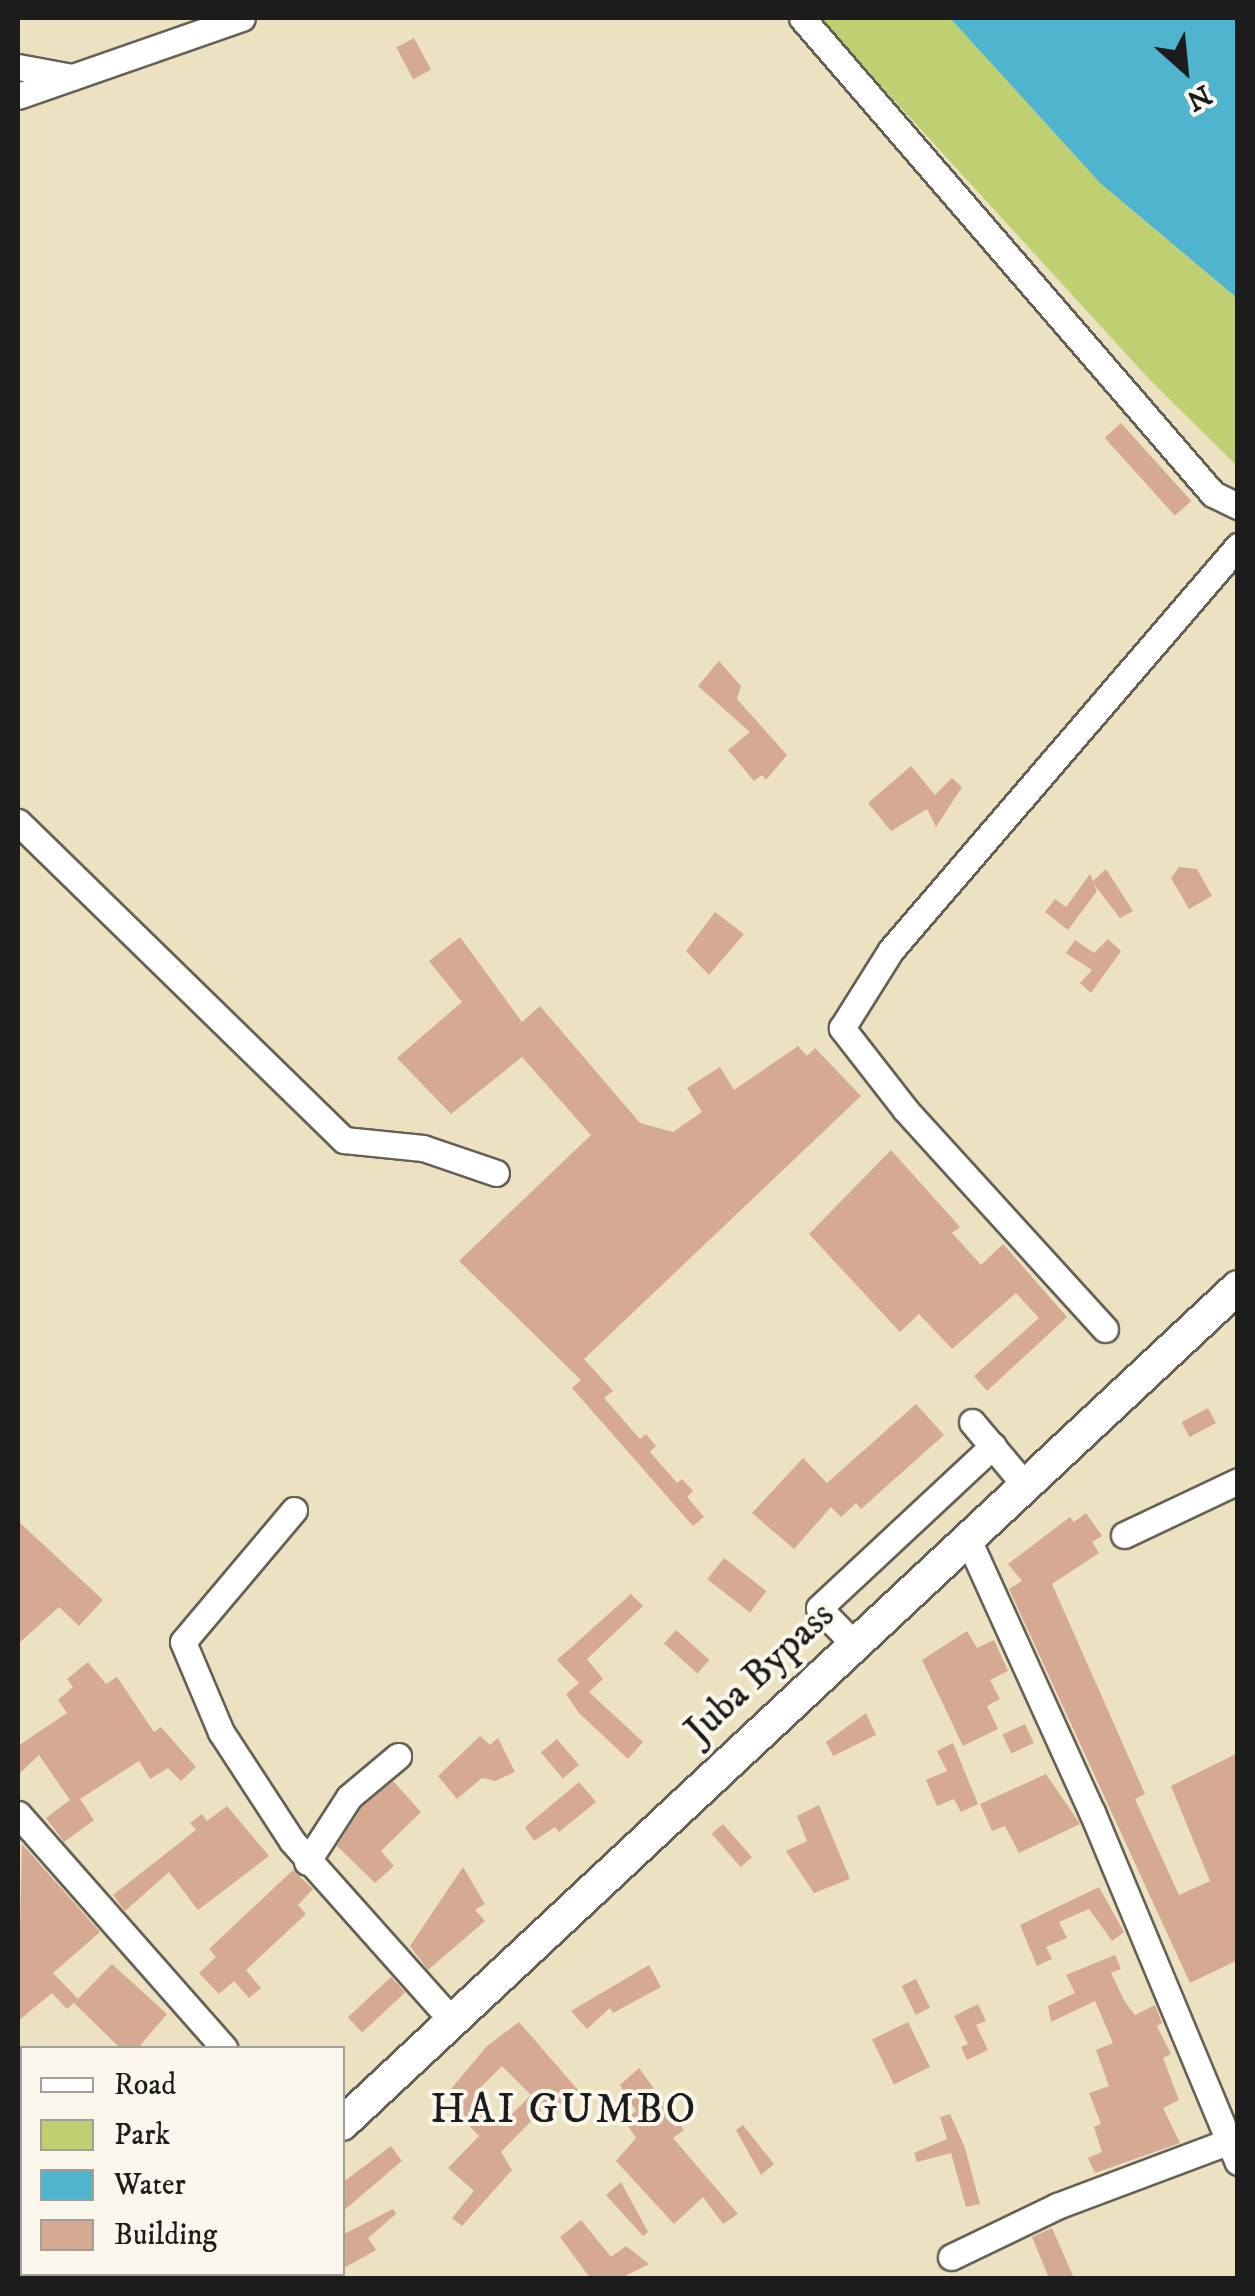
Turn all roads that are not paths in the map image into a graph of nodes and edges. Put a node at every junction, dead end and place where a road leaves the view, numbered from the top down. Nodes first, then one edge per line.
1 (242, 18) edge
2 (802, 18) edge
3 (18, 68) edge
4 (73, 77) junction
5 (18, 96) edge
6 (1238, 506) edge
7 (1238, 546) edge
8 (18, 822) edge
9 (496, 1173) dead end
10 (1238, 1287) edge
11 (1105, 1329) dead end
12 (972, 1422) dead end
13 (993, 1446) junction
14 (1238, 1480) edge
15 (1024, 1484) junction
16 (294, 1510) dead end
17 (1124, 1536) dead end
18 (967, 1537) junction
19 (854, 1644) junction
20 (398, 1756) dead end
21 (21, 1826) edge
22 (306, 1862) junction
23 (453, 2022) junction
24 (222, 2046) edge
25 (345, 2121) edge
26 (1234, 2152) edge
27 (951, 2257) dead end

1 - 4 street
2 - 6 street
3 - 4 street
4 - 5 street
7 - 11 street
8 - 9 street
10 - 15 main road, Juba Bypass
12 - 13 street
13 - 15 street
13 - 19 street
14 - 17 street
15 - 18 main road, Juba Bypass
16 - 22 street
18 - 19 main road, Juba Bypass
18 - 26 street
19 - 23 main road, Juba Bypass
20 - 22 street
21 - 24 street
22 - 23 street
23 - 25 main road, Juba Bypass
26 - 27 street

